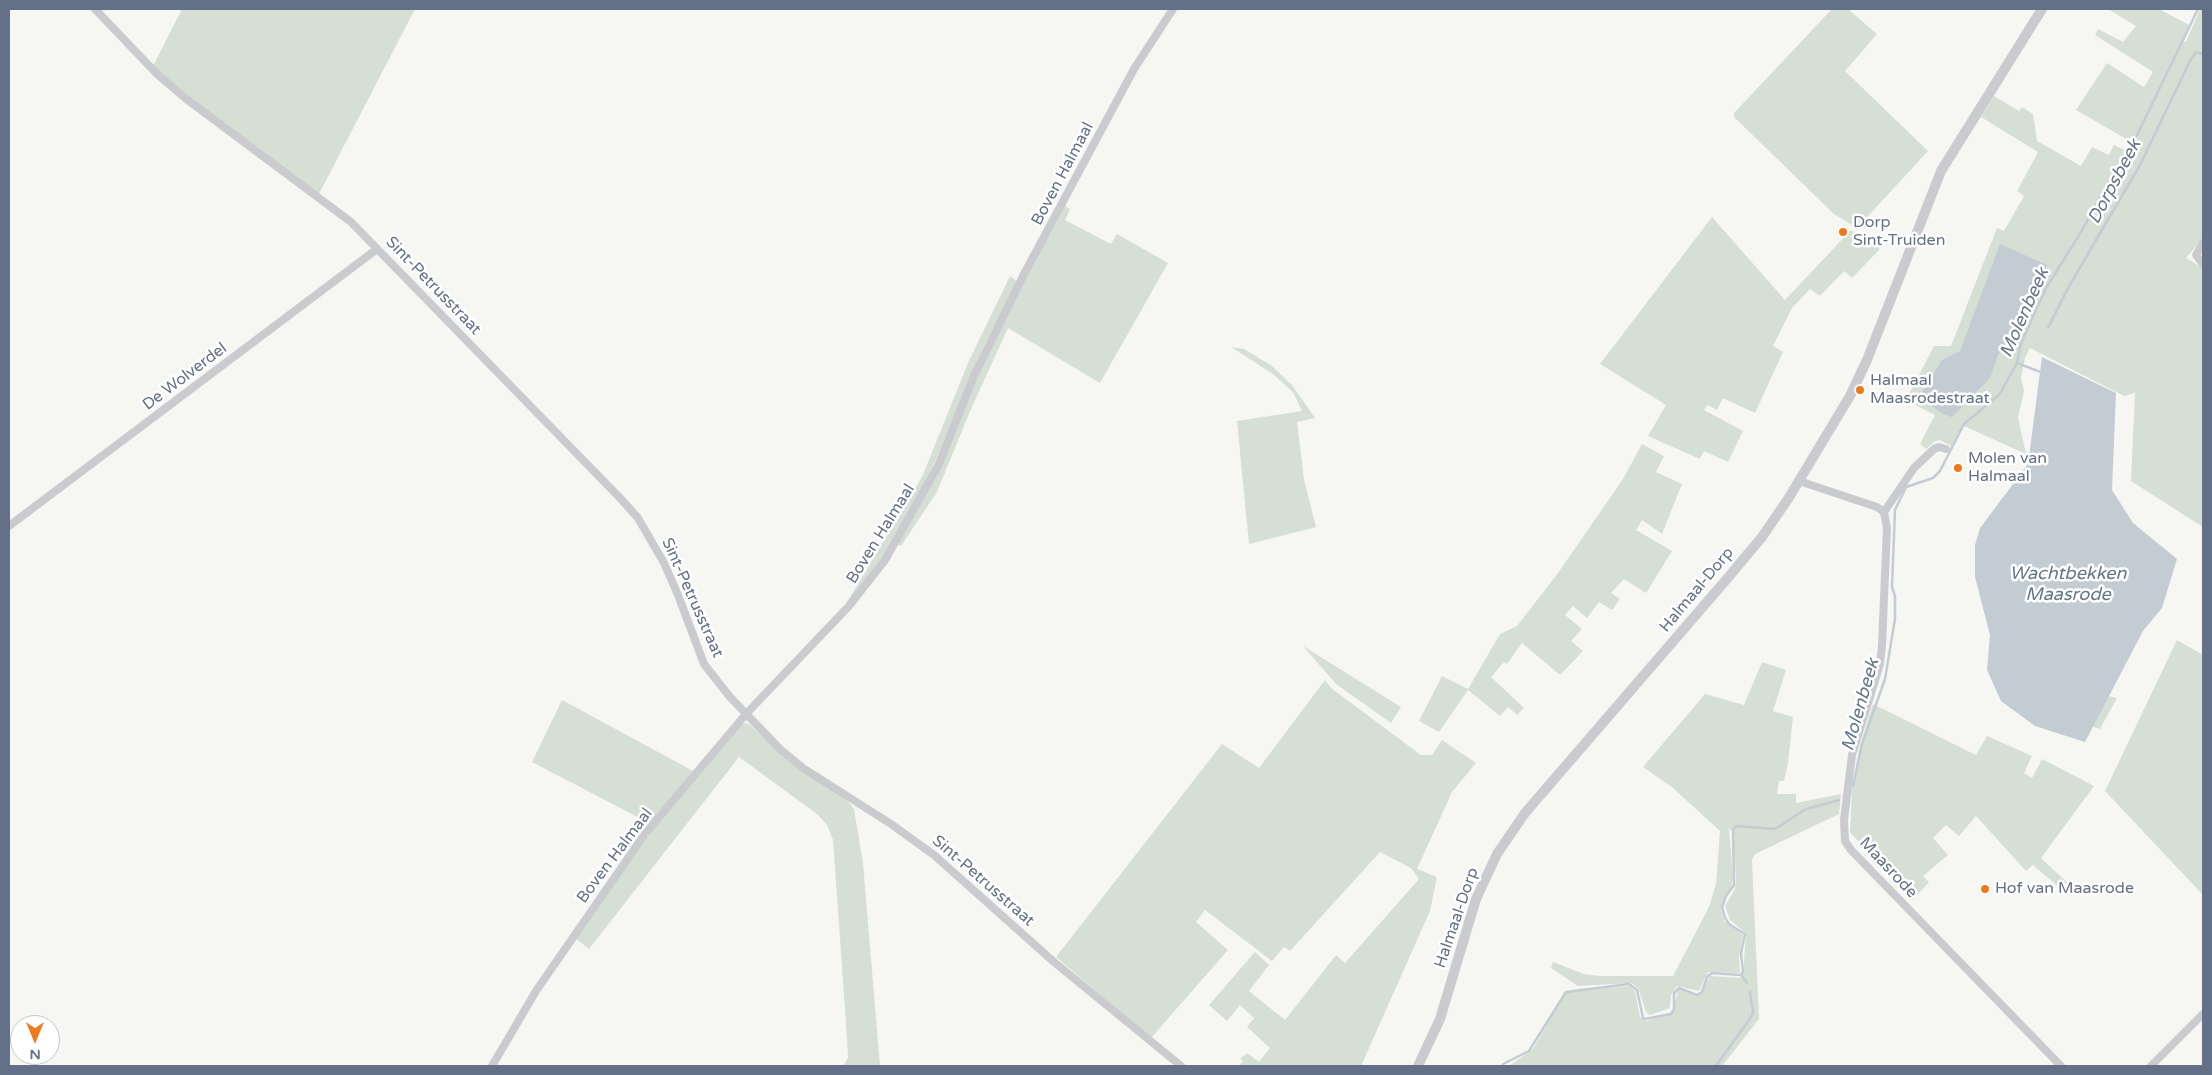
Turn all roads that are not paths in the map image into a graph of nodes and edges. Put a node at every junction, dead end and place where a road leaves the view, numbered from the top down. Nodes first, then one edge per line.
1 (95, 9) edge
2 (1173, 9) edge
3 (2042, 9) edge
4 (2203, 243) edge
5 (378, 249) junction
6 (2203, 264) edge
7 (1946, 449) dead end
8 (1799, 481) junction
9 (1884, 512) junction
10 (9, 526) edge
11 (746, 714) junction
12 (2203, 1014) edge
13 (492, 1066) edge
14 (1181, 1066) edge
15 (1418, 1066) edge
16 (2061, 1066) edge
17 (2151, 1066) edge

1 - 5 street, Sint-Petrusstraat
2 - 11 street, Boven Halmaal
3 - 8 street, Halmaal-Dorp
4 - 6 street
5 - 10 street, De Wolverdel
5 - 11 street, Sint-Petrusstraat
7 - 9 street
8 - 9 street
8 - 15 street, Halmaal-Dorp
9 - 16 street, Maasrode
11 - 13 street, Boven Halmaal
11 - 14 street, Sint-Petrusstraat
12 - 17 street

